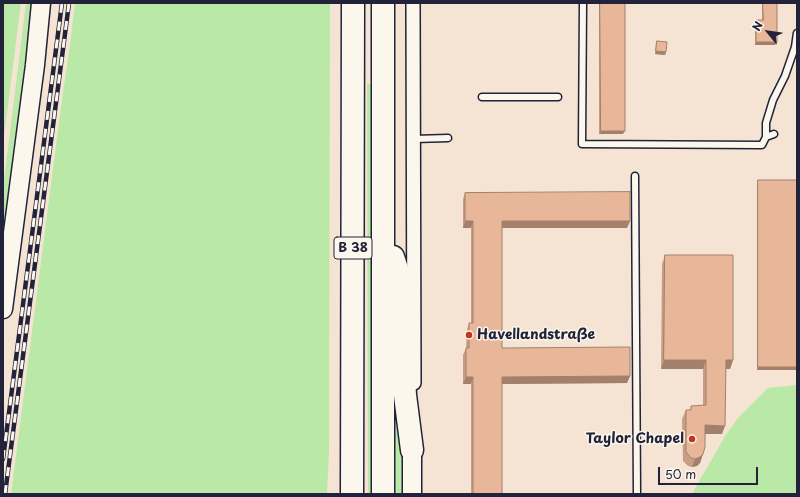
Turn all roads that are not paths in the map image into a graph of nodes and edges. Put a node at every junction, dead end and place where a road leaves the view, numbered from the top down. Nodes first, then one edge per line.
1 (41, 3) edge
2 (353, 3) edge
3 (383, 3) edge
4 (413, 3) edge
5 (583, 3) edge
6 (797, 33) edge
7 (482, 97) dead end
8 (558, 97) dead end
9 (774, 134) dead end
10 (766, 137) junction
11 (414, 138) junction
12 (448, 138) dead end
13 (636, 176) dead end
14 (383, 224) junction
15 (3, 308) edge
16 (412, 450) junction
17 (352, 494) edge
18 (383, 494) edge
19 (412, 494) edge
20 (637, 494) edge

1 - 15 main road
2 - 17 highway, B 38
3 - 14 highway, B 38
4 - 11 street
5 - 10 lane
6 - 10 lane
7 - 8 lane
9 - 10 lane
11 - 12 lane
11 - 16 street
13 - 20 lane
14 - 16 highway
14 - 18 highway, B 38
16 - 19 main road

